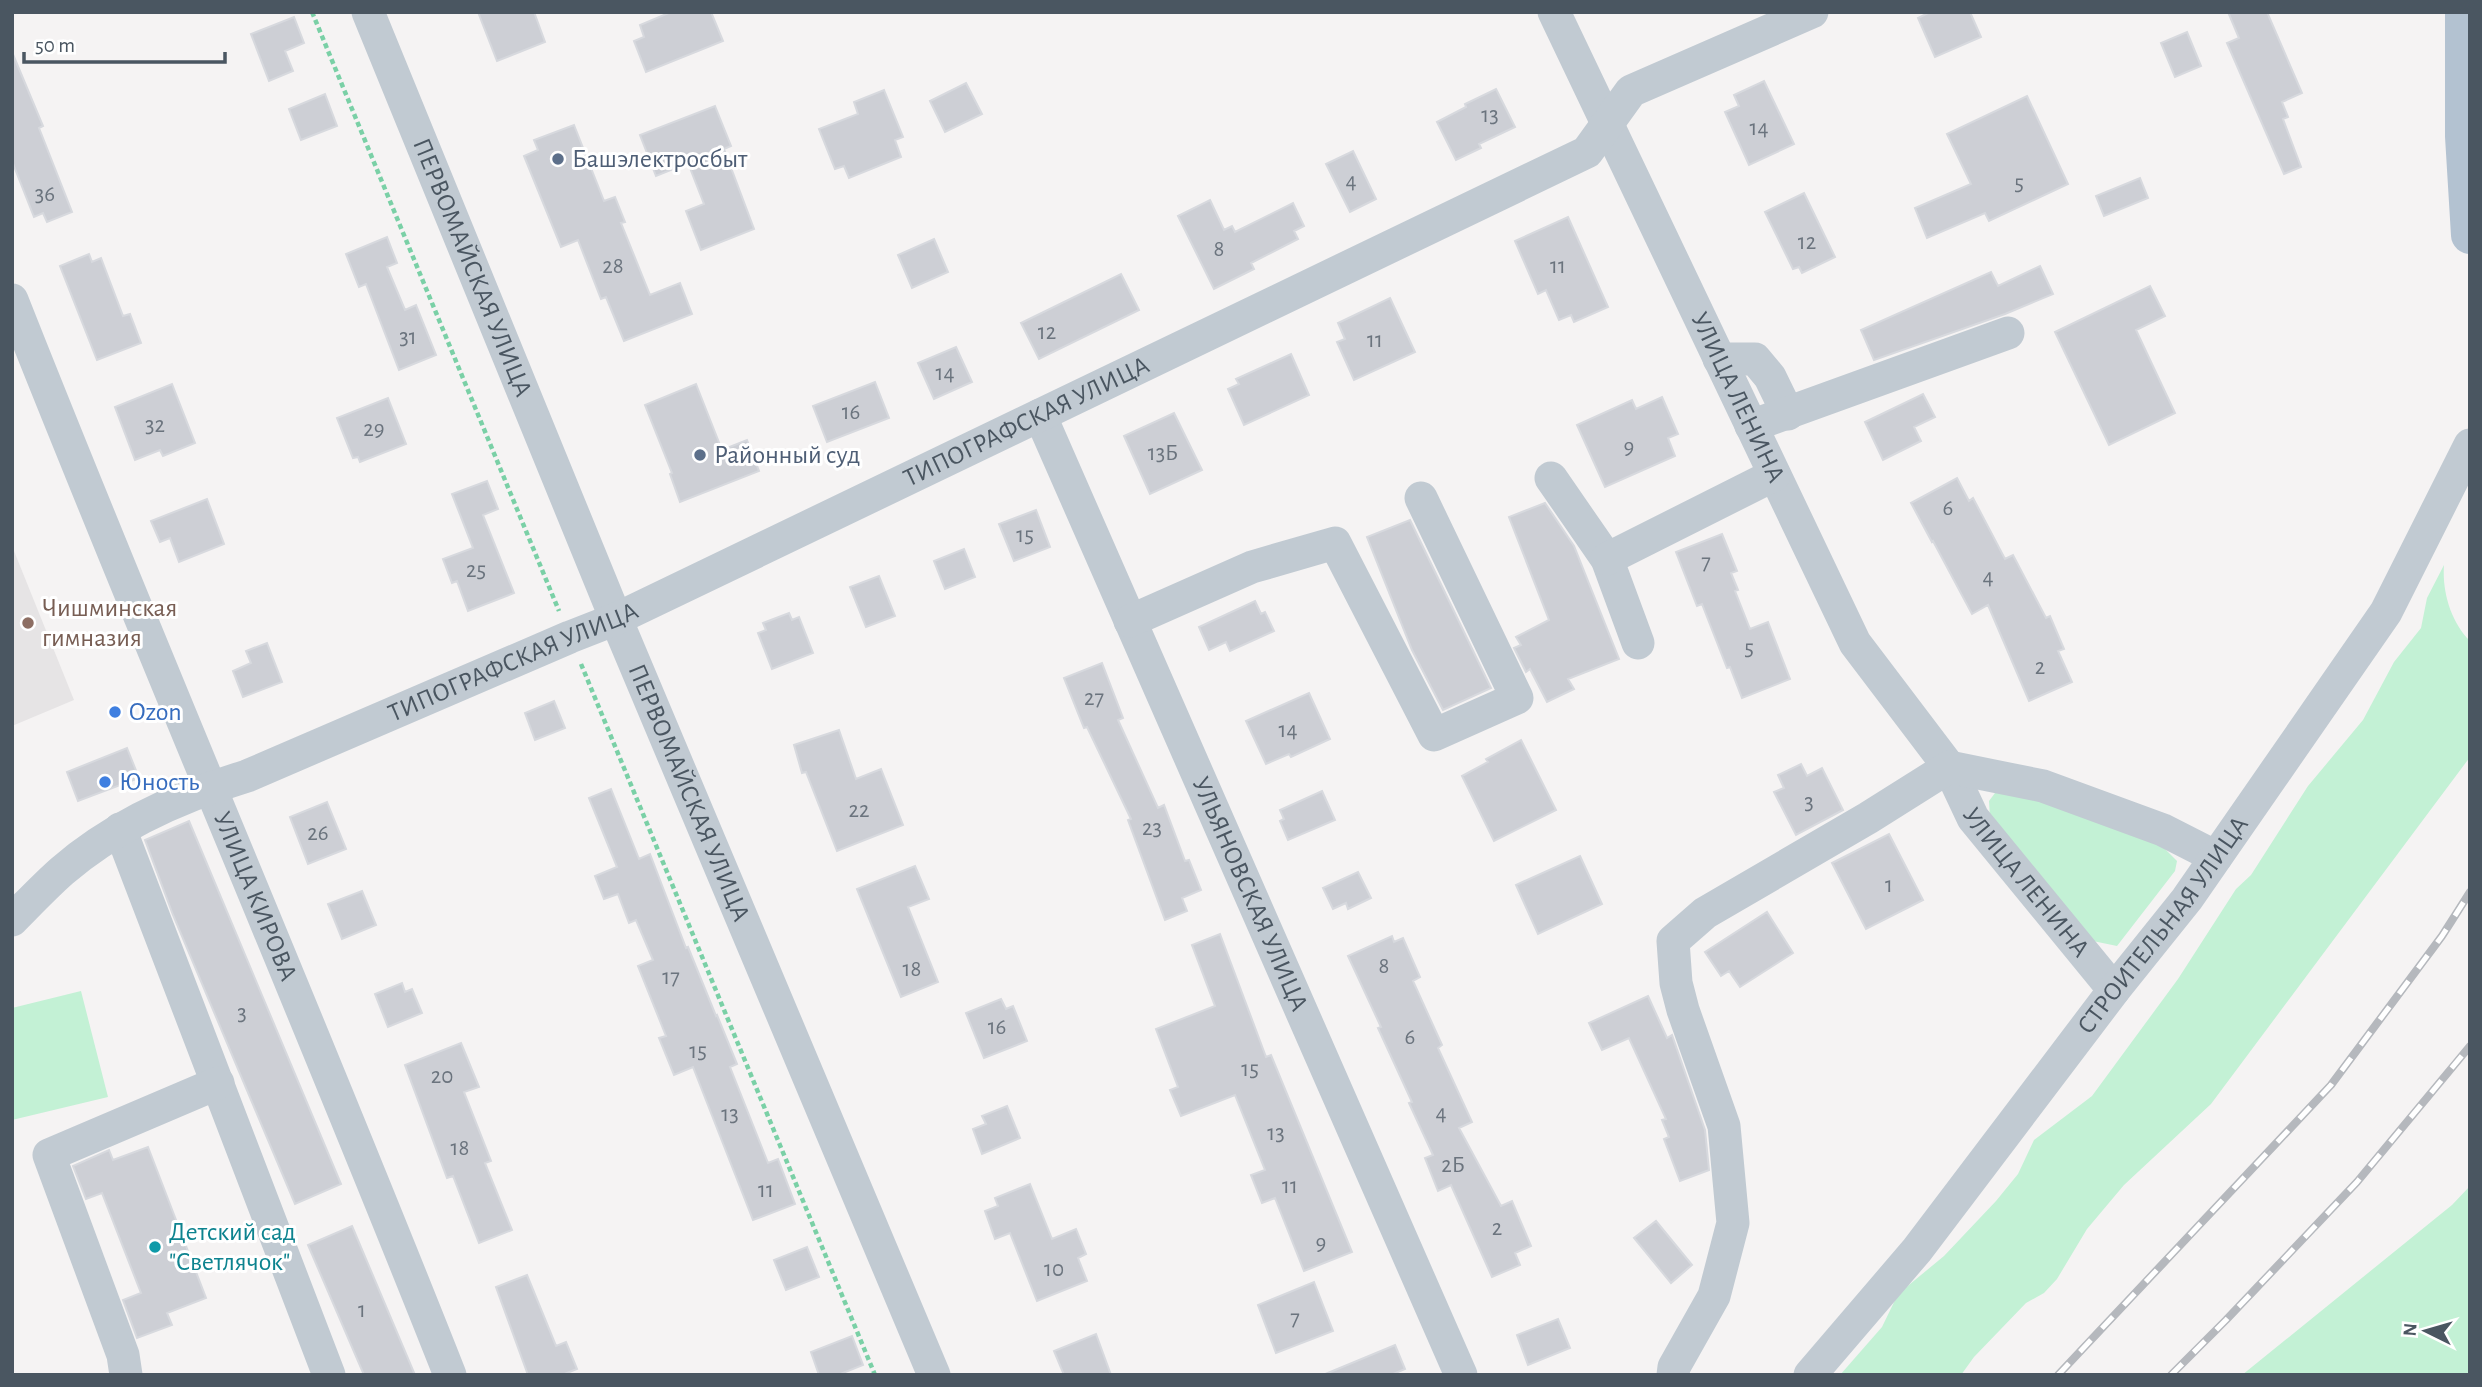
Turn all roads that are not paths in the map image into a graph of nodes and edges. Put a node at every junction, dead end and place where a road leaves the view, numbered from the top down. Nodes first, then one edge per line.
1 (368, 12) edge
2 (1554, 12) edge
3 (1812, 12) edge
4 (2464, 12) edge
5 (1606, 124) junction
6 (2470, 234) edge
7 (12, 300) edge
8 (2008, 333) dead end
9 (1718, 359) junction
10 (1788, 414) junction
11 (1040, 415) junction
12 (1751, 426) junction
13 (2470, 445) edge
14 (1774, 475) junction
15 (1550, 478) dead end
16 (1421, 498) dead end
17 (1607, 559) junction
18 (616, 619) junction
19 (1130, 621) junction
20 (1638, 643) dead end
21 (1950, 767) junction
22 (210, 787) junction
23 (120, 829) junction
24 (2216, 857) junction
25 (12, 920) edge
26 (2114, 990) junction
27 (218, 1083) junction
28 (126, 1375) edge
29 (329, 1375) edge
30 (450, 1375) edge
31 (934, 1375) edge
32 (1461, 1375) edge
33 (1673, 1375) edge
34 (1810, 1375) edge

1 - 18 street, ПЕРВОМАЙСКАЯ УЛИЦА
2 - 5 street, УЛИЦА ЛЕНИНА
3 - 5 street, ТИПОГРАФСКАЯ УЛИЦА
4 - 6 main road
5 - 9 street, УЛИЦА ЛЕНИНА
5 - 11 street, ТИПОГРАФСКАЯ УЛИЦА
7 - 22 street, УЛИЦА КИРОВА
8 - 10 street
9 - 10 street
9 - 12 street, УЛИЦА ЛЕНИНА
10 - 12 street
11 - 18 street, ТИПОГРАФСКАЯ УЛИЦА
11 - 19 street, УЛЬЯНОВСКАЯ УЛИЦА
12 - 14 street, УЛИЦА ЛЕНИНА
13 - 24 street, СТРОИТЕЛЬНАЯ УЛИЦА
14 - 17 street
14 - 21 street, УЛИЦА ЛЕНИНА
15 - 17 street
16 - 19 street
17 - 20 street
18 - 22 street, ТИПОГРАФСКАЯ УЛИЦА
18 - 31 street, ПЕРВОМАЙСКАЯ УЛИЦА
19 - 32 street, УЛЬЯНОВСКАЯ УЛИЦА
21 - 24 street, УЛИЦА ЛЕНИНА
21 - 26 street, УЛИЦА ЛЕНИНА
21 - 33 street
22 - 23 street, ТИПОГРАФСКАЯ УЛИЦА
22 - 30 street, УЛИЦА КИРОВА
23 - 25 street, ТИПОГРАФСКАЯ УЛИЦА
23 - 27 street
24 - 26 street, СТРОИТЕЛЬНАЯ УЛИЦА
26 - 34 street, СТРОИТЕЛЬНАЯ УЛИЦА
27 - 28 street
27 - 29 street

